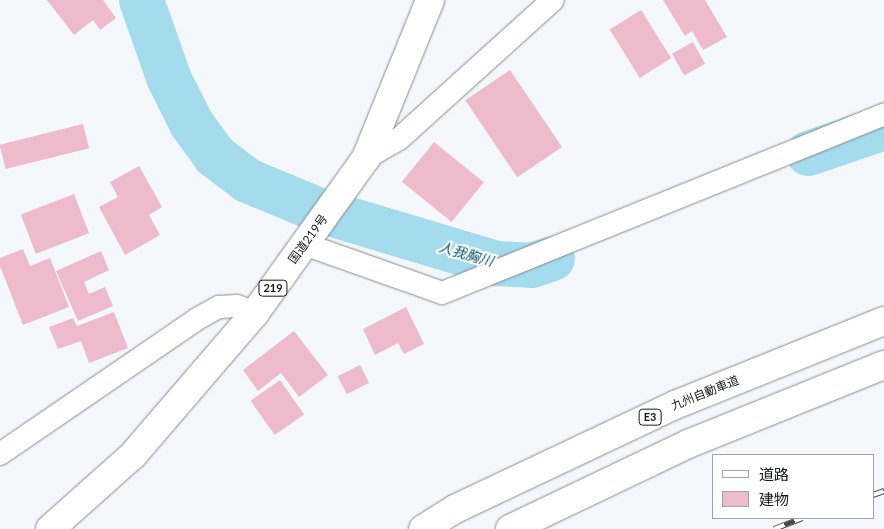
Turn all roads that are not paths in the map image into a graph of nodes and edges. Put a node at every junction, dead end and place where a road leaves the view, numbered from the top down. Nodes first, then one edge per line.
1 (430, 0) edge
2 (553, 0) edge
3 (884, 114) edge
4 (366, 158) junction
5 (304, 244) junction
6 (255, 313) junction
7 (884, 321) edge
8 (884, 365) edge
9 (0, 454) edge
10 (50, 529) edge
11 (423, 529) edge
12 (510, 529) edge

1 - 4 highway, 国道219号 / 219
2 - 4 street
3 - 5 street
4 - 5 highway, 国道219号 / 219
5 - 6 highway, 国道219号 / 219
6 - 9 street
6 - 10 highway, 国道219号 / 219
7 - 11 highway, 九州自動車道 / E3
8 - 12 highway

